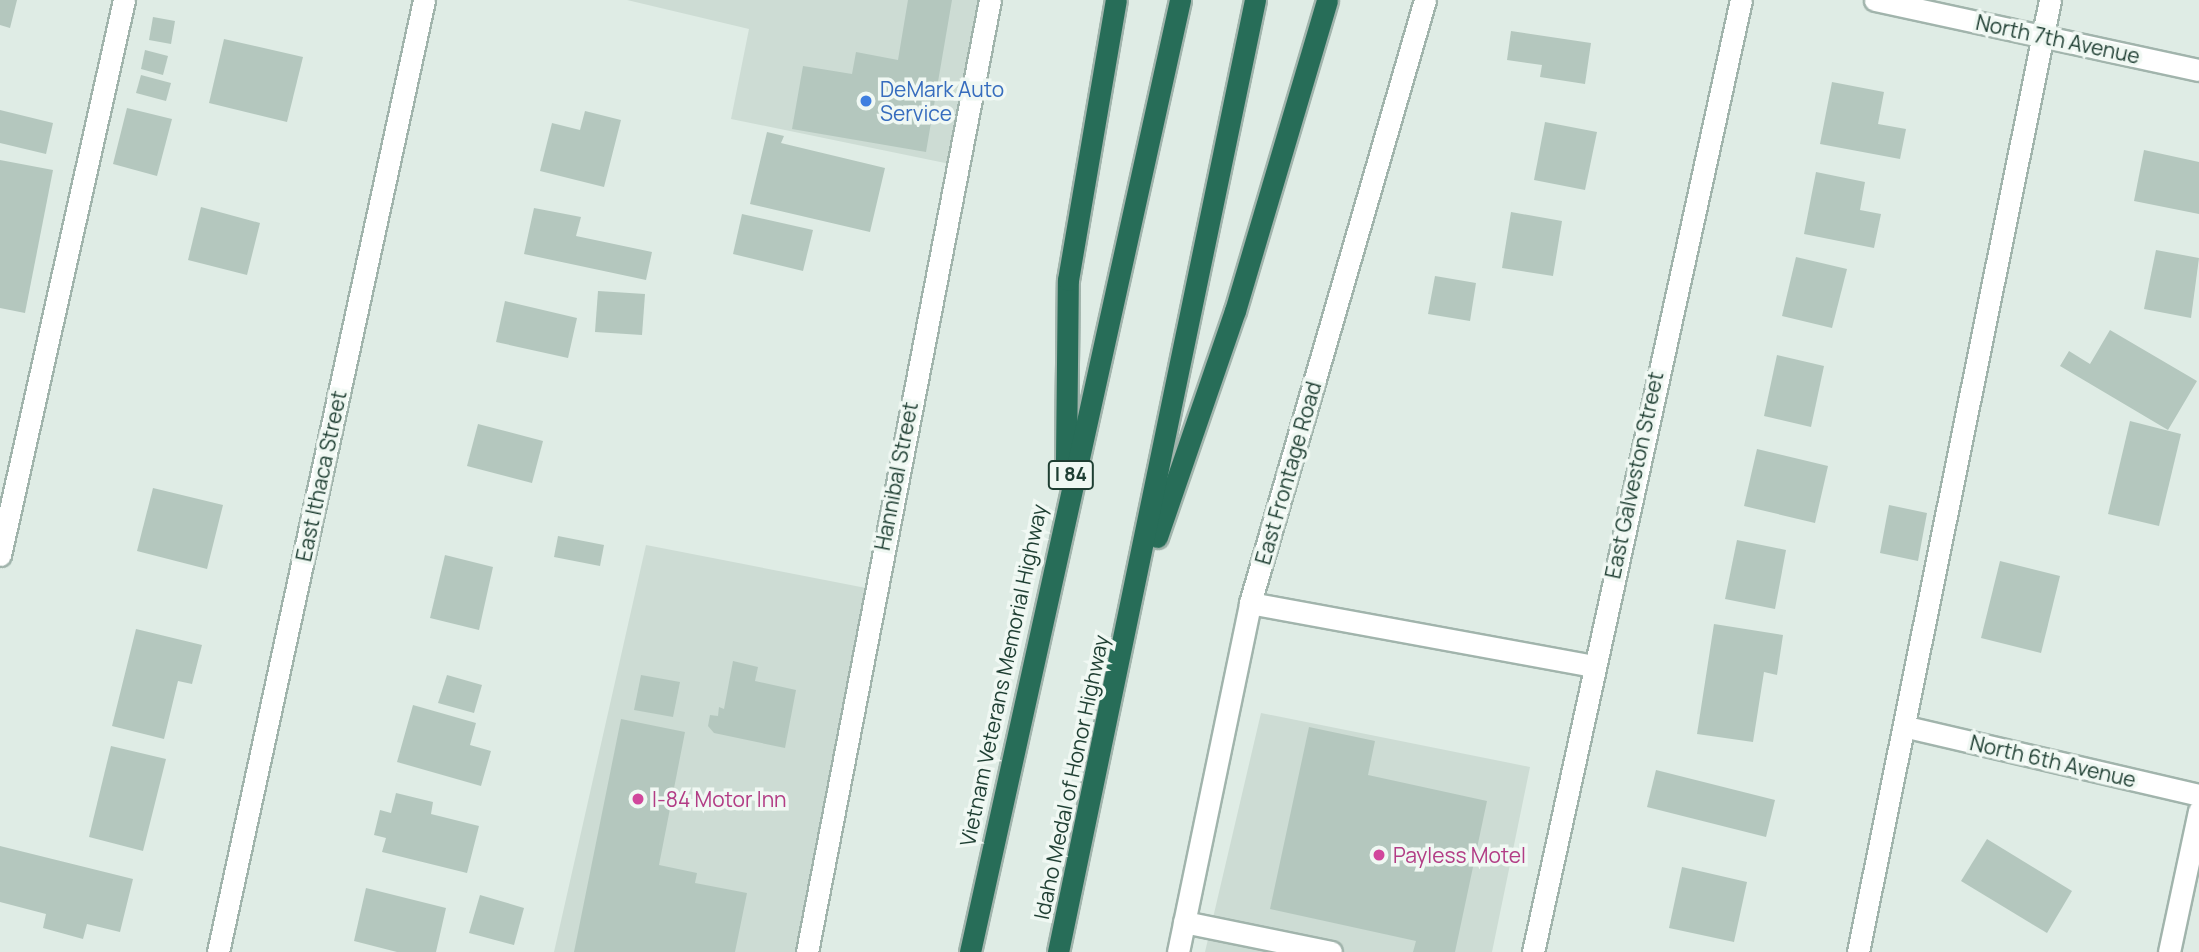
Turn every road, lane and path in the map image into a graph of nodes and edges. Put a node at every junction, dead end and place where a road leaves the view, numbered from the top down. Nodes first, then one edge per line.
1 (124, 0) edge
2 (424, 0) edge
3 (990, 0) edge
4 (1116, 0) edge
5 (1180, 0) edge
6 (1255, 0) edge
7 (1327, 0) edge
8 (1425, 0) edge
9 (1741, 0) edge
10 (1875, 0) edge
11 (2050, 0) edge
12 (2042, 36) junction
13 (2199, 70) edge
14 (1065, 501) junction
15 (0, 555) edge
16 (1250, 603) junction
17 (1132, 612) junction
18 (1593, 666) junction
19 (1907, 727) junction
20 (2199, 795) edge
21 (2199, 811) edge
22 (1184, 922) junction
23 (218, 952) edge
24 (807, 952) edge
25 (970, 952) edge
26 (1058, 952) edge
27 (1178, 952) edge
28 (1331, 952) edge
29 (1533, 952) edge
30 (1858, 952) edge
31 (2169, 952) edge

1 - 15 street
2 - 23 street, East Ithaca Street
3 - 24 street, Hannibal Street
4 - 14 highway
5 - 14 highway, Vietnam Veterans Memorial Highway / I 84
6 - 17 highway
7 - 17 highway
8 - 16 street, East Frontage Road
9 - 18 street, East Galveston Street
10 - 12 street, North 7th Avenue
11 - 12 street
12 - 13 street, North 7th Avenue
12 - 19 street
14 - 25 highway, Vietnam Veterans Memorial Highway / I 84
16 - 18 street
16 - 22 street, East Frontage Road
17 - 26 highway, Idaho Medal of Honor Highway
18 - 29 street, East Galveston Street
19 - 20 street, North 6th Avenue
19 - 30 street
21 - 31 street
22 - 27 street, East Frontage Road
22 - 28 street

